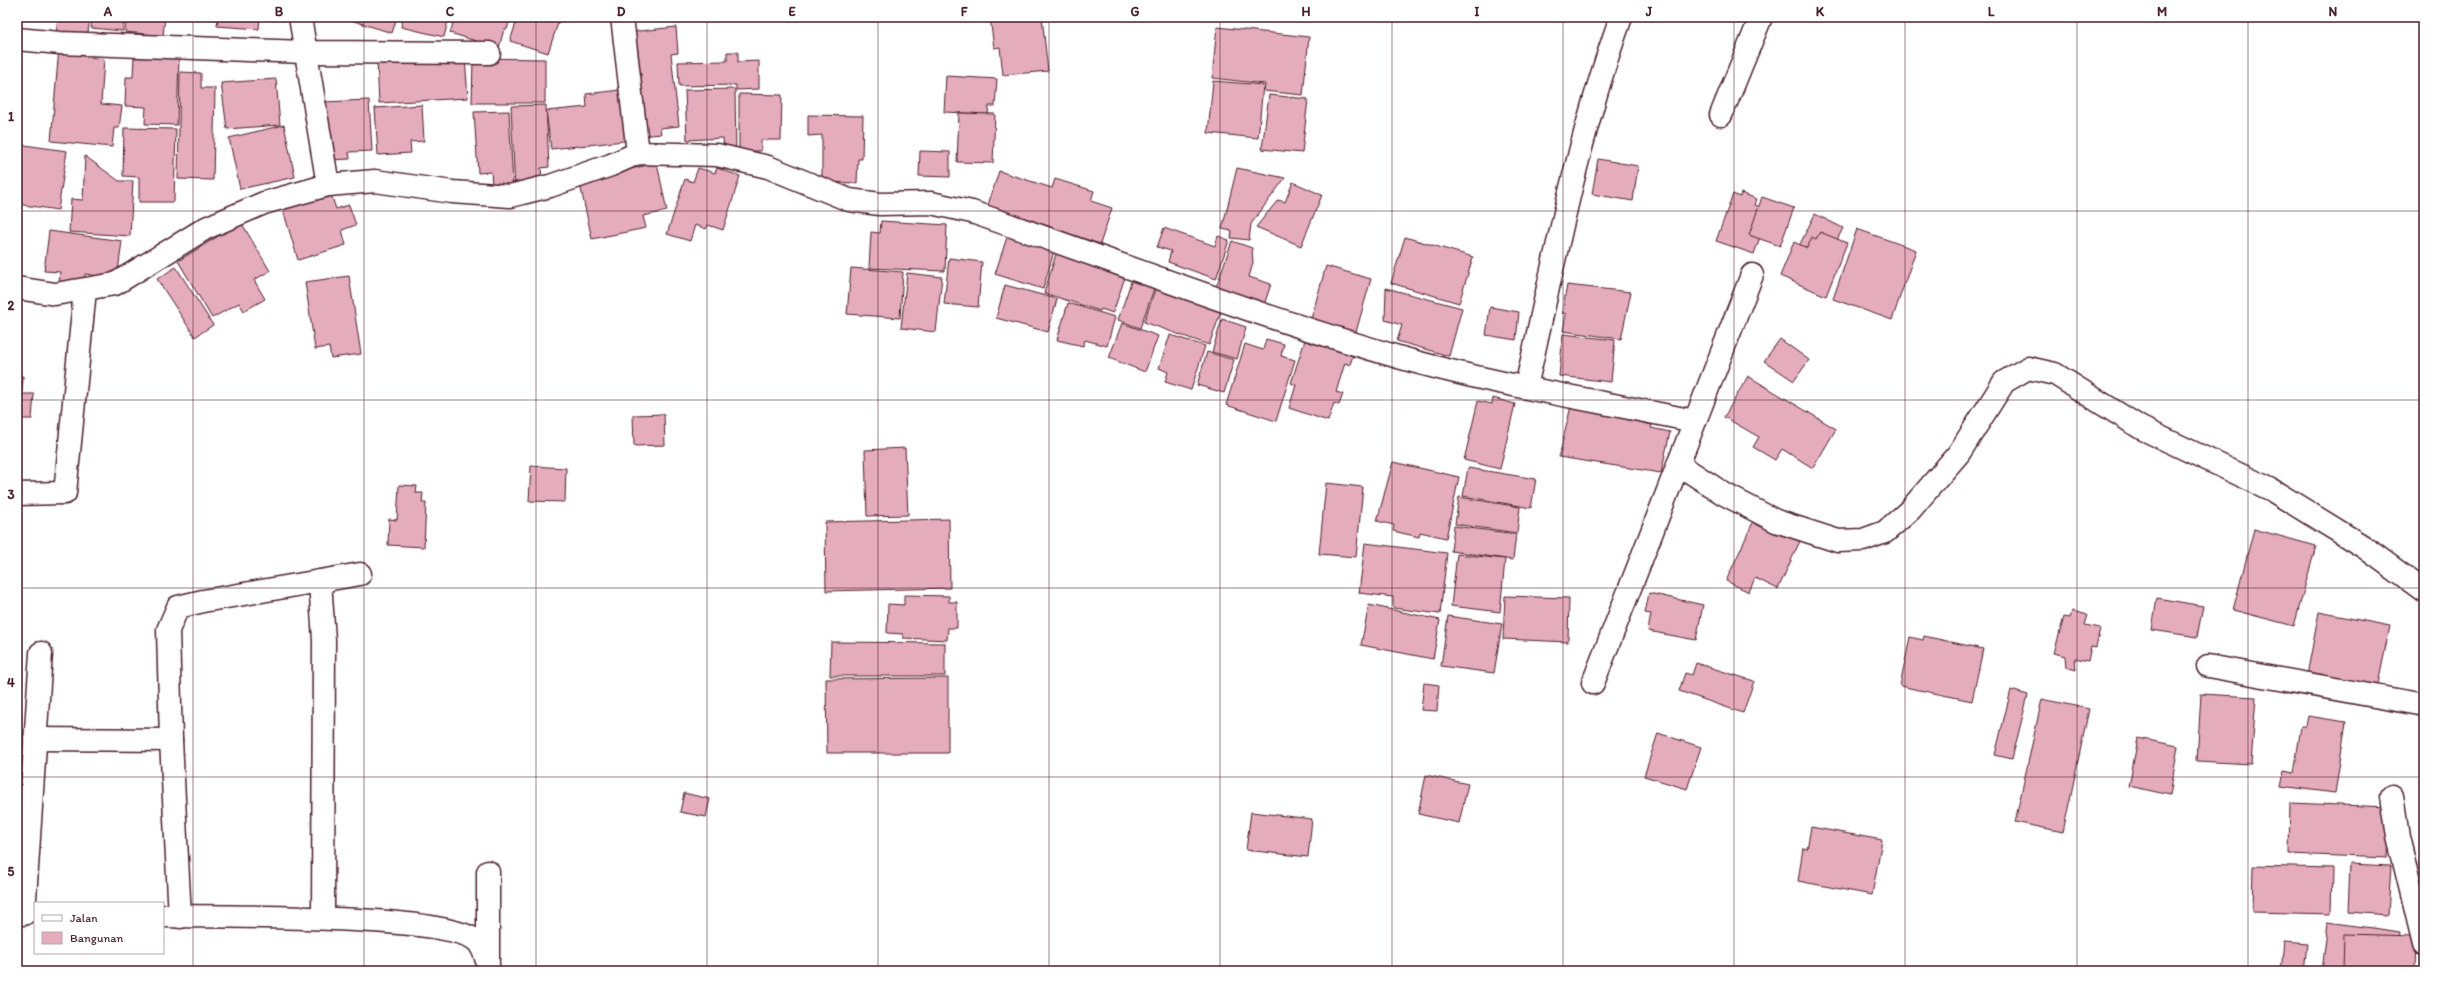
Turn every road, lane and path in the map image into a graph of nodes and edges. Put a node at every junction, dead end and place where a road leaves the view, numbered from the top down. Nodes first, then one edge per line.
1 (300, 17) edge
2 (622, 17) edge
3 (1621, 17) edge
4 (1761, 17) edge
5 (17, 39) edge
6 (305, 52) junction
7 (489, 53) dead end
8 (1721, 115) dead end
9 (638, 153) junction
10 (328, 184) junction
11 (1752, 275) dead end
12 (17, 288) edge
13 (85, 290) junction
14 (1526, 387) junction
15 (1694, 421) junction
16 (1678, 464) junction
17 (17, 494) edge
18 (360, 574) dead end
19 (320, 581) junction
20 (2424, 591) edge
21 (40, 653) dead end
22 (2208, 666) dead end
23 (1593, 682) dead end
24 (2424, 705) edge
25 (35, 739) junction
26 (171, 740) junction
27 (2392, 796) dead end
28 (488, 872) dead end
29 (25, 914) edge
30 (171, 917) edge
31 (323, 918) junction
32 (2424, 944) edge
33 (488, 967) edge

1 - 6 street
2 - 9 street
3 - 14 street
4 - 8 street
5 - 6 street
6 - 7 street
6 - 10 street
9 - 10 street
9 - 14 street
10 - 13 street
11 - 15 street
12 - 13 street
13 - 17 street
14 - 15 street
15 - 16 street
16 - 20 street
16 - 23 street
18 - 19 street
19 - 26 street
19 - 31 street
21 - 25 street
22 - 24 street
25 - 26 street
25 - 29 street
26 - 30 street
27 - 32 street
28 - 33 street
30 - 31 street
31 - 33 street

